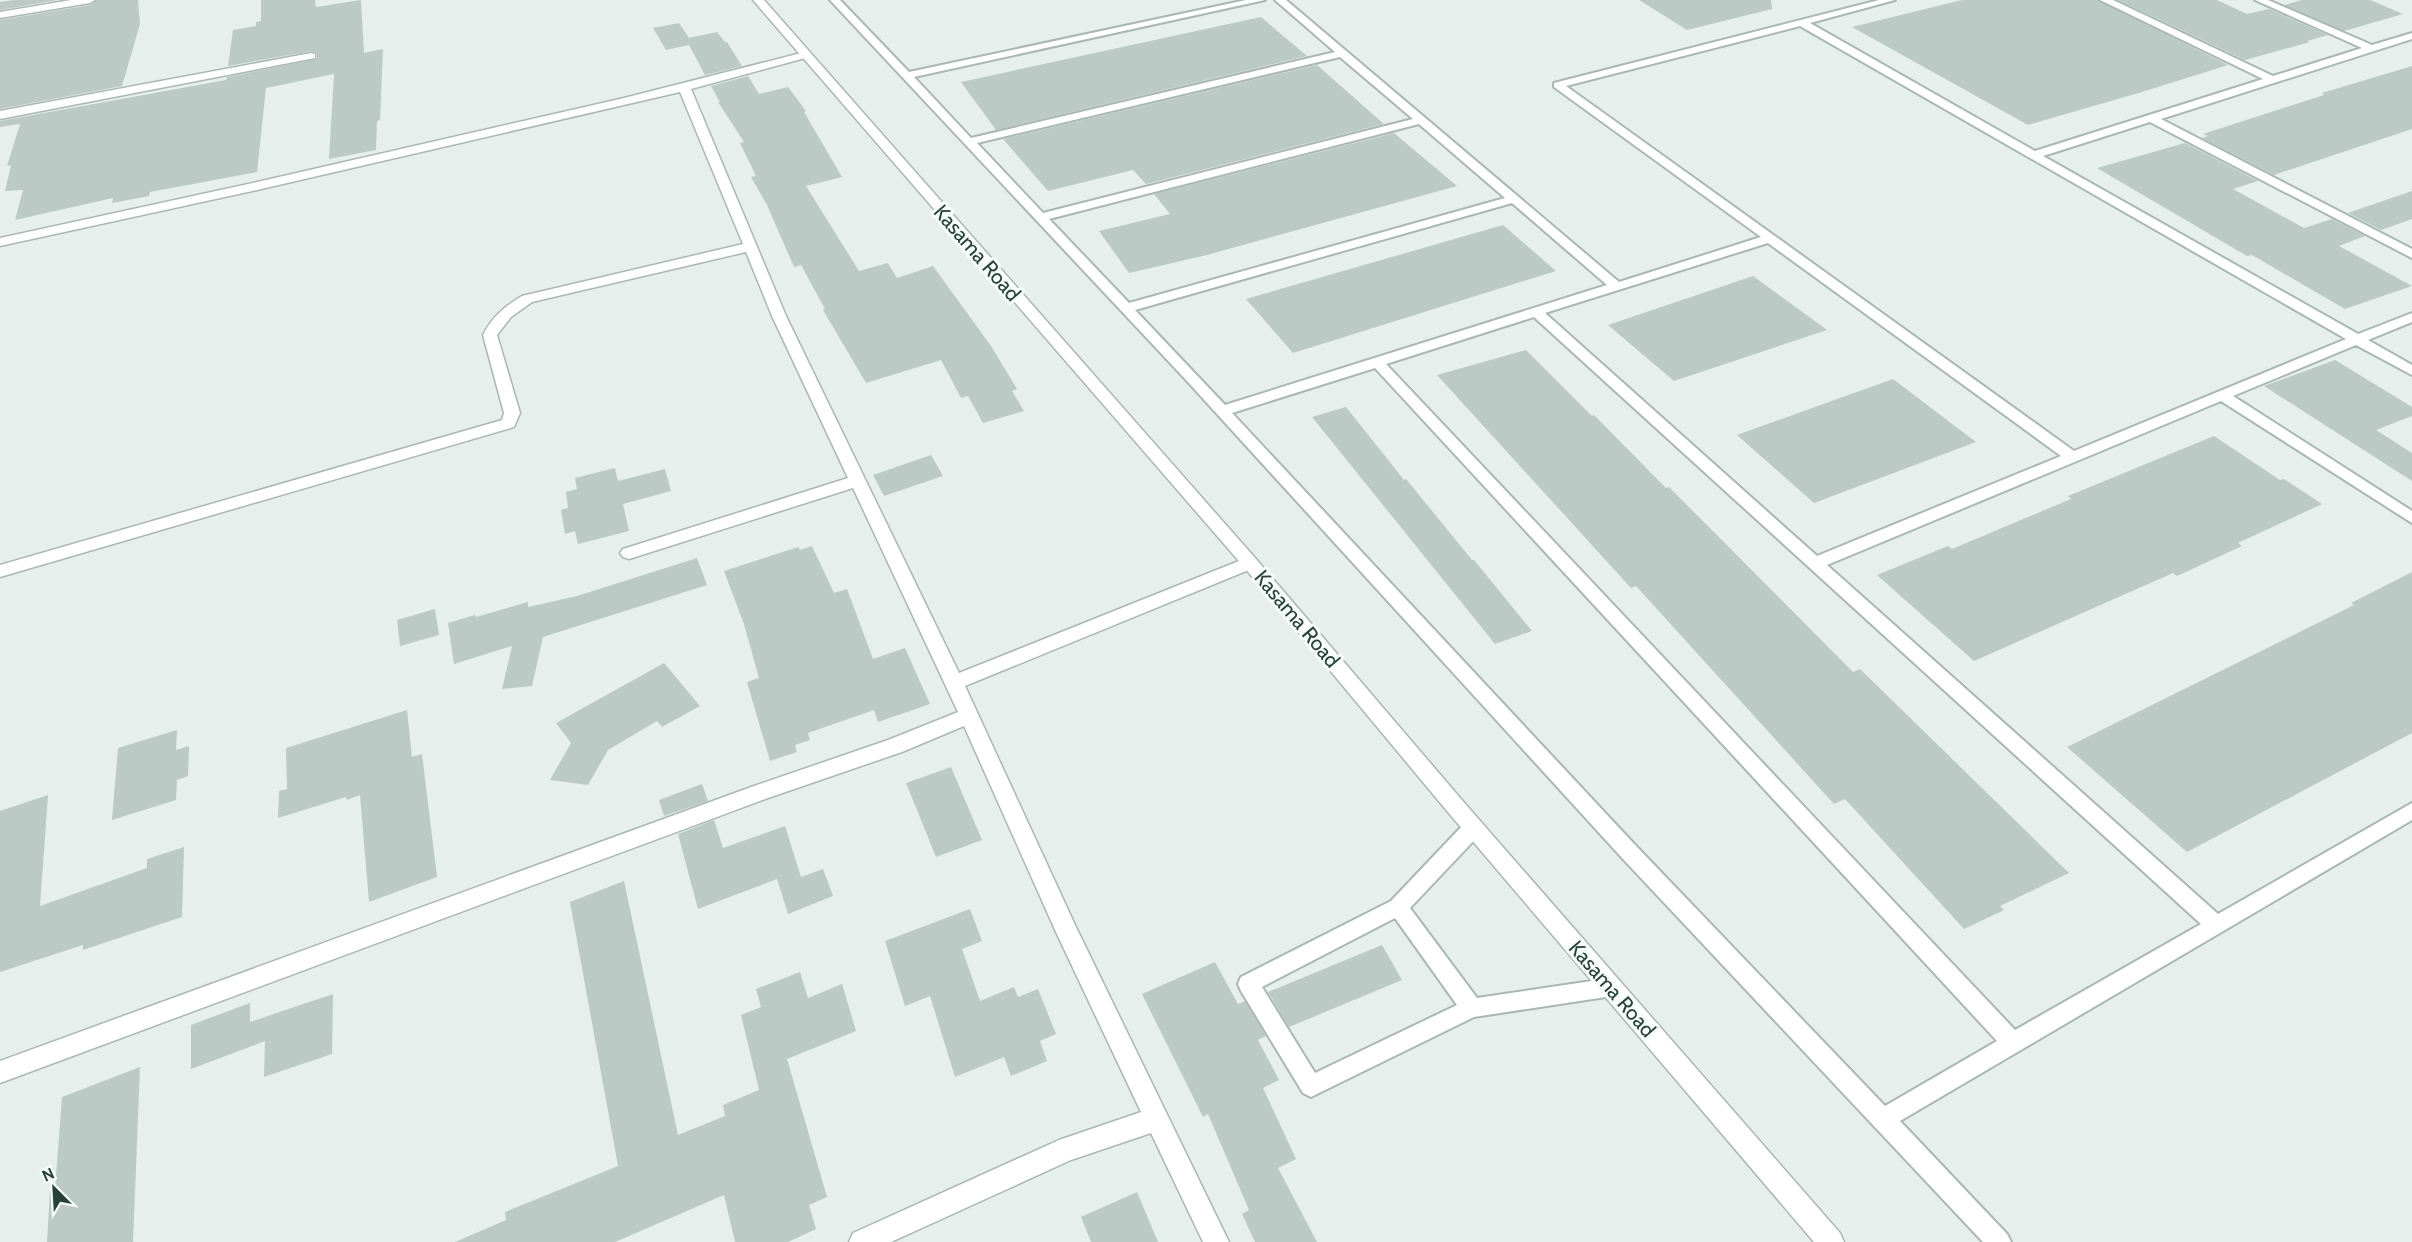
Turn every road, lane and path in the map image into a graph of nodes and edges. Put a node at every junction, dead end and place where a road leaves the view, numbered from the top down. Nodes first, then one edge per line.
1 (90, 0) edge
2 (758, 0) edge
3 (835, 0) edge
4 (1260, 0) edge
5 (1280, 0) edge
6 (1890, 0) edge
7 (2105, 0) edge
8 (2260, 0) edge
9 (0, 15) edge
10 (1802, 23) junction
11 (2412, 36) edge
12 (2372, 49) junction
13 (1343, 53) junction
14 (805, 55) junction
15 (311, 56) dead end
16 (906, 76) junction
17 (2273, 80) junction
18 (685, 89) junction
19 (0, 115) edge
20 (2151, 118) junction
21 (1421, 120) junction
22 (968, 142) junction
23 (2034, 155) junction
24 (1514, 199) junction
25 (1040, 218) junction
26 (1770, 238) junction
27 (0, 242) edge
28 (749, 247) junction
29 (2412, 254) edge
30 (1617, 287) junction
31 (1126, 308) junction
32 (1536, 312) junction
33 (2412, 317) edge
34 (2357, 340) junction
35 (1377, 362) junction
36 (2412, 371) edge
37 (2222, 395) junction
38 (1222, 411) junction
39 (2073, 457) junction
40 (857, 480) junction
41 (2412, 518) edge
42 (629, 553) dead end
43 (1250, 563) junction
44 (1815, 563) junction
45 (0, 571) edge
46 (954, 683) junction
47 (969, 716) junction
48 (2412, 811) edge
49 (1473, 828) junction
50 (1398, 907) junction
51 (2216, 925) junction
52 (1612, 988) junction
53 (1472, 1008) junction
54 (2013, 1043) junction
55 (0, 1072) edge
56 (1157, 1119) junction
57 (1883, 1119) junction
58 (862, 1242) edge
59 (1216, 1242) edge
60 (1831, 1242) edge
61 (1999, 1242) edge

1 - 9 street
2 - 14 street, Kasama Road
3 - 16 lane
4 - 16 lane
5 - 13 lane
6 - 10 lane
7 - 17 lane
8 - 12 lane
10 - 23 lane
10 - 26 lane
11 - 12 lane
12 - 17 lane
13 - 21 lane
13 - 22 lane
14 - 18 street
14 - 43 street, Kasama Road
15 - 19 street
16 - 22 lane
17 - 20 lane
18 - 27 street
18 - 28 street
20 - 23 lane
20 - 29 lane
21 - 24 lane
21 - 25 lane
22 - 25 lane
23 - 34 lane
24 - 30 lane
24 - 31 lane
25 - 31 lane
26 - 30 lane
26 - 39 lane
28 - 40 street
28 - 45 street
30 - 32 lane
31 - 38 lane
32 - 35 lane
32 - 44 lane
33 - 34 lane
34 - 36 lane
34 - 37 lane
35 - 38 lane
35 - 54 lane
37 - 39 lane
37 - 41 lane
38 - 57 lane
39 - 44 lane
40 - 42 street
40 - 46 street
43 - 46 street
43 - 49 street, Kasama Road
44 - 51 lane
46 - 47 street
47 - 55 street
47 - 56 street
48 - 51 lane
49 - 50 lane
49 - 52 street, Kasama Road
50 - 53 lane
50 - 53 lane
51 - 54 lane
52 - 53 lane
52 - 60 street, Kasama Road
54 - 57 lane
56 - 58 street
56 - 59 street
57 - 61 lane

